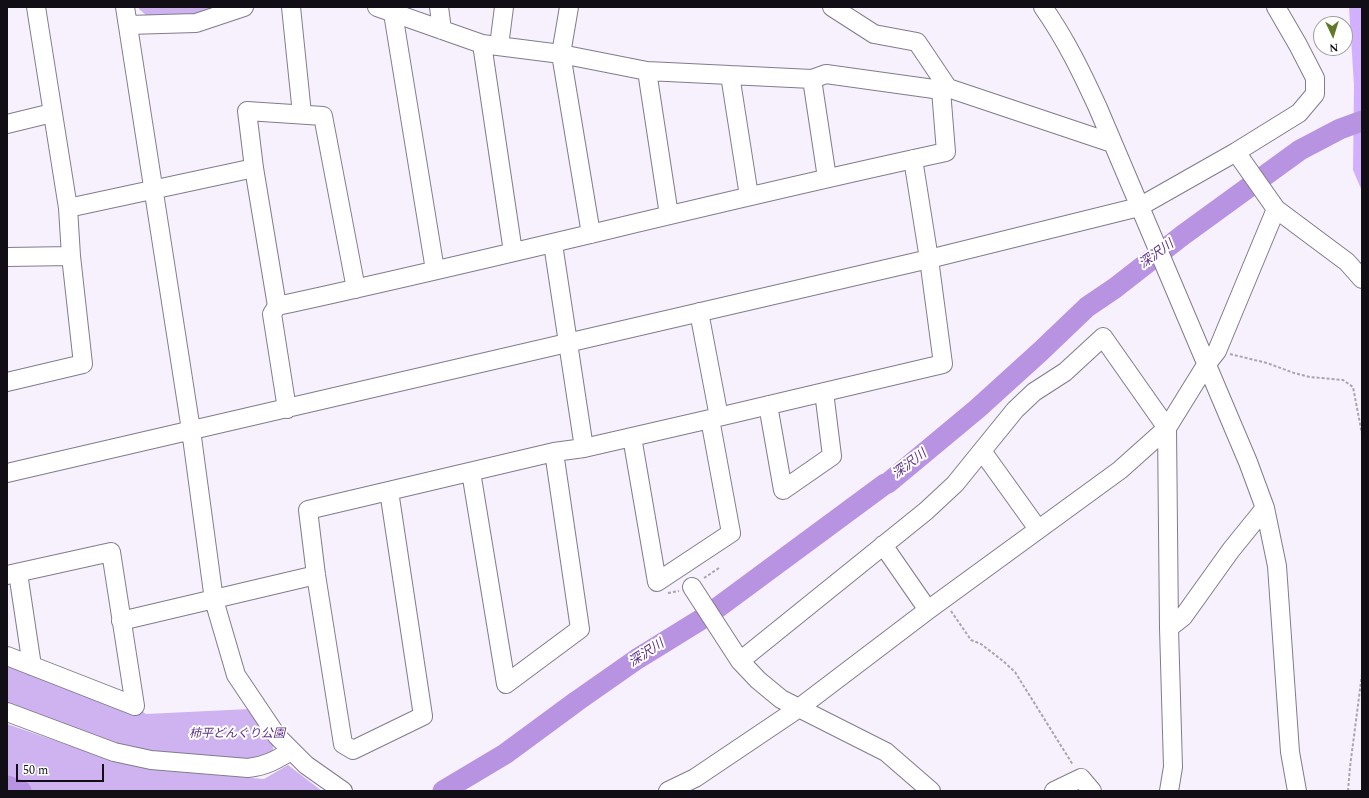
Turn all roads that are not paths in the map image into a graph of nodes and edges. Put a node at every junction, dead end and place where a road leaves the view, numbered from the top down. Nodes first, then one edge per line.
1 (36, 7) edge
2 (125, 7) edge
3 (244, 7) edge
4 (291, 7) edge
5 (439, 7) edge
6 (504, 7) edge
7 (569, 7) edge
8 (832, 7) edge
9 (1043, 7) edge
10 (1276, 7) edge
11 (387, 9) edge
12 (128, 25) junction
13 (442, 30) junction
14 (490, 45) junction
15 (562, 54) junction
16 (647, 71) junction
17 (730, 75) junction
18 (812, 78) junction
19 (945, 89) junction
20 (52, 113) junction
21 (302, 114) junction
22 (7, 124) edge
23 (1112, 143) junction
24 (1237, 153) junction
25 (913, 159) junction
26 (254, 168) junction
27 (827, 178) junction
28 (153, 189) junction
29 (749, 196) junction
30 (1139, 207) junction
31 (68, 208) junction
32 (1276, 208) junction
33 (669, 215) junction
34 (590, 234) junction
35 (553, 244) junction
36 (514, 252) junction
37 (70, 256) junction
38 (7, 257) edge
39 (929, 259) junction
40 (435, 270) junction
41 (1362, 279) edge
42 (356, 289) junction
43 (277, 306) junction
44 (698, 312) junction
45 (567, 343) junction
46 (1212, 358) junction
47 (7, 382) edge
48 (824, 392) junction
49 (768, 405) junction
50 (287, 409) junction
51 (715, 418) junction
52 (1167, 428) junction
53 (191, 430) junction
54 (632, 437) junction
55 (584, 448) junction
56 (982, 451) junction
57 (554, 452) junction
58 (471, 472) junction
59 (7, 473) edge
60 (389, 490) junction
61 (1265, 508) junction
62 (1038, 529) junction
63 (882, 546) junction
64 (12, 574) edge
65 (316, 575) junction
66 (692, 587) dead end
67 (214, 600) junction
68 (928, 610) junction
69 (121, 621) junction
70 (1168, 628) junction
71 (7, 656) edge
72 (740, 661) junction
73 (32, 666) junction
74 (799, 708) junction
75 (7, 712) edge
76 (291, 750) junction
77 (1086, 785) edge
78 (928, 790) edge
79 (343, 791) edge
80 (668, 791) edge
81 (1054, 791) edge
82 (1169, 791) edge
83 (1297, 791) edge

1 - 20 street
2 - 12 street
3 - 12 street
4 - 21 street
5 - 13 street
6 - 14 street
7 - 15 street
8 - 19 street
9 - 23 street
10 - 24 street
11 - 13 street
11 - 40 street
12 - 28 street
13 - 14 street
14 - 15 street
14 - 36 street
15 - 16 street
15 - 34 street
16 - 17 street
16 - 33 street
17 - 18 street
17 - 29 street
18 - 19 street
18 - 27 street
19 - 23 street
19 - 25 street
20 - 22 street
20 - 31 street
21 - 26 street
21 - 42 street
23 - 30 street
24 - 30 street
24 - 32 street
25 - 27 street
25 - 39 street
26 - 28 street
26 - 43 street
27 - 29 street
28 - 31 street
28 - 53 street
29 - 33 street
30 - 39 street
30 - 46 street
31 - 37 street
32 - 41 street
32 - 46 street
33 - 34 street
34 - 35 street
35 - 36 street
35 - 45 street
36 - 40 street
37 - 38 street
37 - 47 street
39 - 44 street
39 - 48 street
40 - 42 street
42 - 43 street
43 - 50 street
44 - 45 street
44 - 51 street
45 - 50 street
45 - 55 street
46 - 52 street
46 - 61 street
48 - 49 street
48 - 49 street
49 - 51 street
50 - 53 street
51 - 54 street
51 - 54 street
52 - 56 street
52 - 62 street
52 - 70 street
53 - 59 street
53 - 67 street
54 - 55 street
55 - 57 street
56 - 62 street
56 - 63 street
57 - 58 street
57 - 58 street
58 - 60 street
60 - 65 street
60 - 65 street
61 - 70 street
61 - 83 street
62 - 68 street
63 - 68 street
63 - 72 street
64 - 69 street
64 - 73 street
65 - 67 street
66 - 72 street
67 - 69 street
67 - 76 street
68 - 74 street
69 - 73 street
70 - 82 street
71 - 73 street
72 - 74 street
74 - 78 street
74 - 80 street
75 - 76 street
76 - 79 street
77 - 81 street

